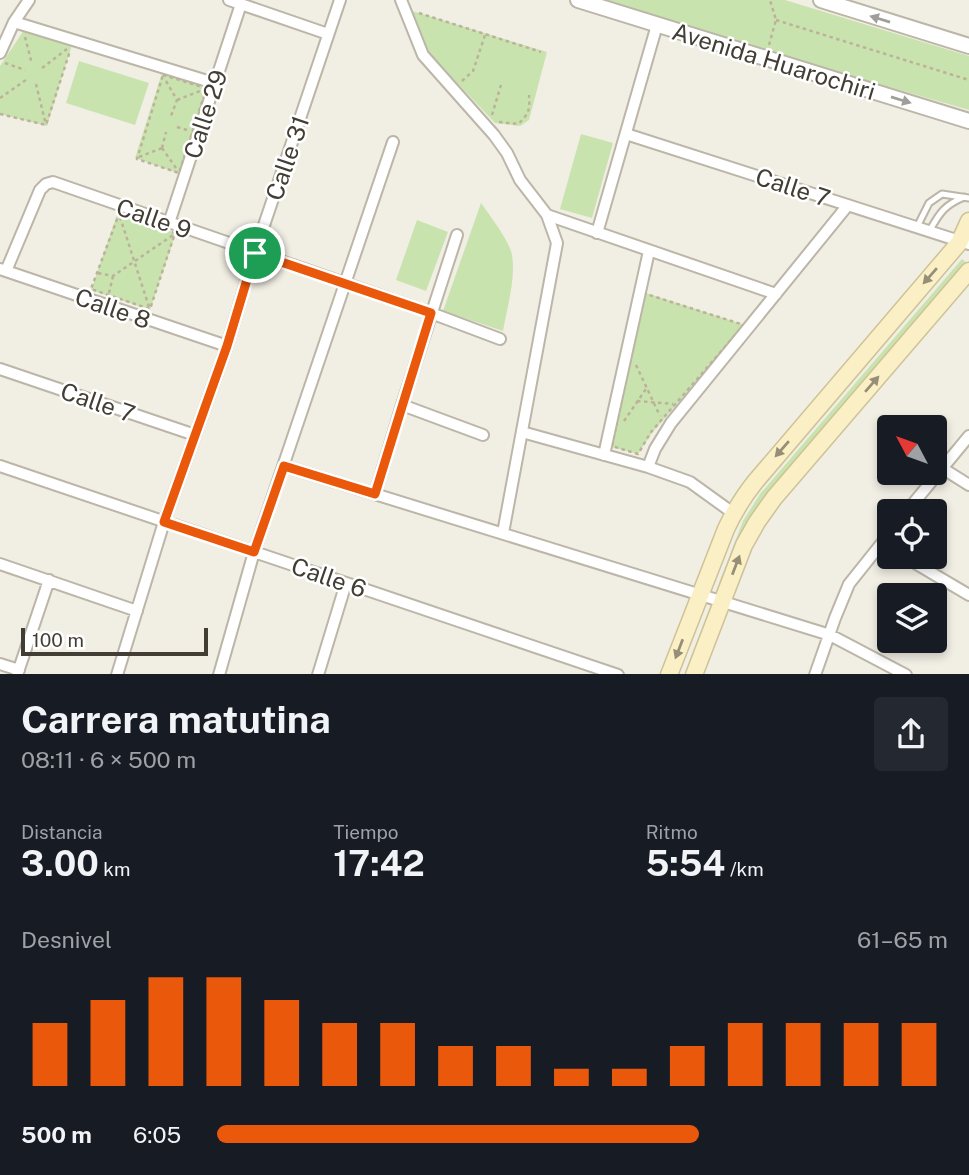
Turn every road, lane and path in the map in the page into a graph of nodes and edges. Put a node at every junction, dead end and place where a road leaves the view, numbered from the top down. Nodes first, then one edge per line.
1 (29, 0) edge
2 (229, 0) edge
3 (340, 0) edge
4 (401, 0) edge
5 (578, 0) edge
6 (770, 0) edge
7 (821, 0) edge
8 (241, 4) junction
9 (410, 10) dead end
10 (776, 20) junction
11 (14, 22) junction
12 (657, 24) junction
13 (328, 34) junction
14 (485, 34) junction
15 (16, 42) dead end
16 (60, 42) dead end
17 (71, 46) junction
18 (969, 46) edge
19 (541, 52) dead end
20 (0, 53) edge
21 (764, 58) junction
22 (32, 64) dead end
23 (0, 67) edge
24 (41, 68) dead end
25 (25, 69) dead end
26 (163, 75) junction
27 (26, 80) dead end
28 (969, 80) edge
29 (36, 83) dead end
30 (214, 83) junction
31 (459, 83) dead end
32 (501, 85) dead end
33 (204, 90) junction
34 (529, 95) dead end
35 (0, 98) edge
36 (177, 100) junction
37 (0, 114) edge
38 (171, 116) dead end
39 (969, 121) edge
40 (46, 125) junction
41 (177, 127) dead end
42 (166, 132) dead end
43 (192, 132) junction
44 (626, 134) junction
45 (393, 142) dead end
46 (162, 148) junction
47 (138, 157) junction
48 (181, 178) junction
49 (966, 197) edge
50 (848, 205) junction
51 (119, 214) junction
52 (547, 215) junction
53 (969, 221) edge
54 (174, 227) junction
55 (917, 227) junction
56 (930, 231) junction
57 (597, 233) junction
58 (457, 235) dead end
59 (965, 242) edge
60 (649, 251) junction
61 (255, 253) junction
62 (134, 262) junction
63 (3, 270) edge
64 (969, 271) edge
65 (97, 273) junction
66 (113, 276) junction
67 (345, 284) junction
68 (776, 294) junction
69 (108, 295) junction
70 (149, 309) junction
71 (431, 313) junction
72 (500, 339) dead end
73 (227, 346) junction
74 (631, 353) junction
75 (0, 369) edge
76 (647, 388) junction
77 (637, 401) junction
78 (654, 402) junction
79 (675, 404) junction
80 (402, 405) junction
81 (662, 419) junction
82 (522, 432) junction
83 (195, 435) junction
84 (483, 435) dead end
85 (614, 435) junction
86 (969, 436) edge
87 (604, 455) junction
88 (947, 462) edge
89 (0, 466) edge
90 (284, 466) junction
91 (648, 467) junction
92 (947, 471) edge
93 (928, 485) edge
94 (969, 485) edge
95 (375, 494) junction
96 (917, 499) edge
97 (733, 513) junction
98 (164, 522) junction
99 (503, 533) junction
100 (254, 552) junction
101 (877, 554) edge
102 (0, 564) edge
103 (925, 569) edge
104 (50, 580) junction
105 (346, 583) junction
106 (701, 594) junction
107 (969, 595) edge
108 (722, 602) junction
109 (137, 611) junction
110 (830, 635) junction
111 (0, 664) edge
112 (18, 672) edge
113 (117, 674) edge
114 (219, 674) edge
115 (318, 674) edge
116 (618, 674) edge
117 (669, 674) edge
118 (694, 674) edge
119 (815, 674) edge
120 (906, 674) edge

1 - 11 street
2 - 8 street
3 - 13 street, Calle 31
4 - 52 street
5 - 12 street, Avenida Huarochiri
6 - 10 path
18 -> 7 street
8 - 13 street
8 - 30 street, Calle 29
9 - 14 path
10 - 21 path
10 - 28 path
11 - 20 street
11 - 30 street
12 - 21 street, Avenida Huarochiri
12 - 44 street
13 - 61 street, Calle 31
14 - 19 path
14 - 31 path
15 - 22 path
16 - 17 path
17 - 24 path
17 - 40 path
21 -> 39 street, Avenida Huarochiri
23 - 25 path
26 - 33 path
26 - 36 path
26 - 47 path
27 - 35 path
29 - 40 path
30 - 48 street, Calle 29
32 - 34 path
33 - 36 path
33 - 43 path
36 - 38 path
37 - 40 path
41 - 43 path
42 - 46 path
43 - 48 path
44 - 50 street, Calle 7
44 - 57 street
45 - 67 street
46 - 47 path
46 - 48 path
47 - 48 path
48 - 54 street, Calle 29
49 - 55 lane
49 - 56 lane
50 - 55 street, Calle 7
50 - 68 street
51 - 54 path
51 - 62 path
51 - 65 path
52 - 57 street
52 - 82 street
53 - 59 main road
54 - 61 street, Calle 9
54 - 62 path
54 - 63 street, Calle 9
54 - 70 path
55 - 56 street, Calle 7
56 - 59 street, Calle 7
57 - 60 street
58 - 71 street
59 -> 97 main road
60 - 68 street
60 - 87 street
61 - 67 street, Calle 9
61 - 73 street, Calle 31
62 - 66 path
62 - 70 path
63 - 73 street, Calle 8
108 -> 64 main road
65 - 66 path
65 - 69 path
66 - 69 path
67 - 71 street, Calle 9
67 - 90 street
68 - 91 street
69 - 70 path
71 - 72 street, Calle 9
71 - 80 street
73 - 83 street, Calle 31
74 - 76 path
74 - 79 path
74 - 85 path
75 - 83 street, Calle 7
76 - 77 path
76 - 78 path
77 - 78 path
77 - 85 path
78 - 79 path
78 - 81 path
79 - 81 path
80 - 84 street
80 - 95 street
81 - 85 path
82 - 87 street
82 - 99 street
83 - 98 street, Calle 31
86 - 88 street
87 - 91 street
89 - 98 street, Calle 6
90 - 95 street
90 - 100 street
91 - 97 street
92 - 94 street
93 - 96 street
95 - 99 street
97 - 106 main road
98 - 100 street, Calle 6
98 - 109 street, Calle 31
99 - 106 street
100 - 105 street, Calle 6
100 - 114 street
101 - 110 street
102 - 104 street
103 - 107 street
104 - 109 street
104 - 112 street
105 - 115 street
105 - 116 street, Calle 6
106 - 108 street
106 -> 117 main road
108 - 110 street
108 - 118 main road
109 - 113 street, Calle 31
110 - 119 street
110 - 120 street
111 - 112 street

